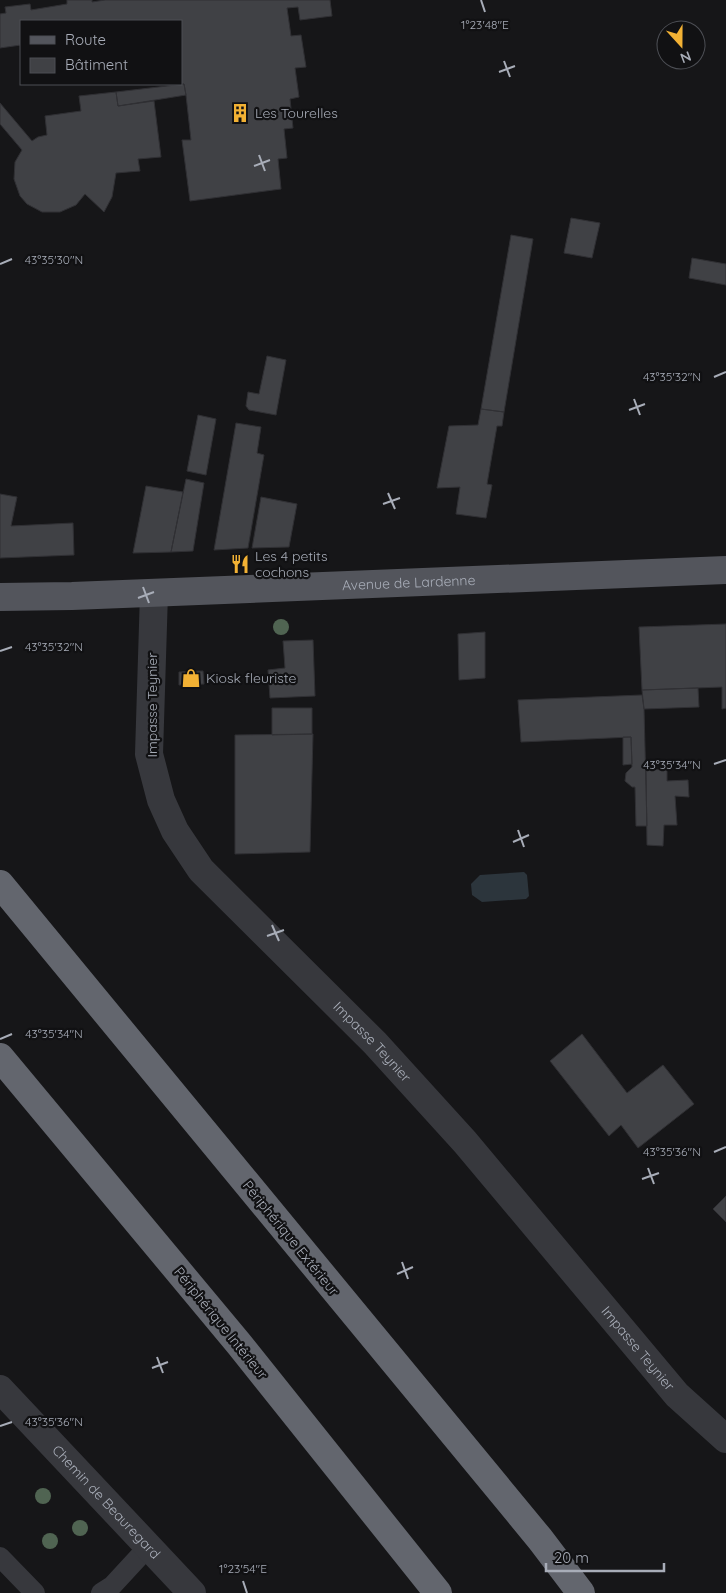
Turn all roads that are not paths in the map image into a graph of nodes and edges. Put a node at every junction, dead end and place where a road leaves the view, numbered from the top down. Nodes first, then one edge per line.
1 (726, 570) edge
2 (154, 593) junction
3 (0, 597) edge
4 (0, 884) edge
5 (0, 1056) edge
6 (0, 1389) edge
7 (726, 1439) edge
8 (148, 1547) junction
9 (0, 1557) edge
10 (35, 1593) edge
11 (101, 1593) edge
12 (192, 1593) edge
13 (438, 1593) edge
14 (581, 1593) edge

1 - 2 main road, Avenue de Lardenne
2 - 3 main road, Avenue de Lardenne
2 - 7 street, Impasse Teynier
4 - 14 highway, Périphérique Extérieur
5 - 13 highway, Périphérique Intérieur
6 - 8 street, Chemin de Beauregard
8 - 11 lane
8 - 12 street, Chemin de Beauregard
9 - 10 lane

